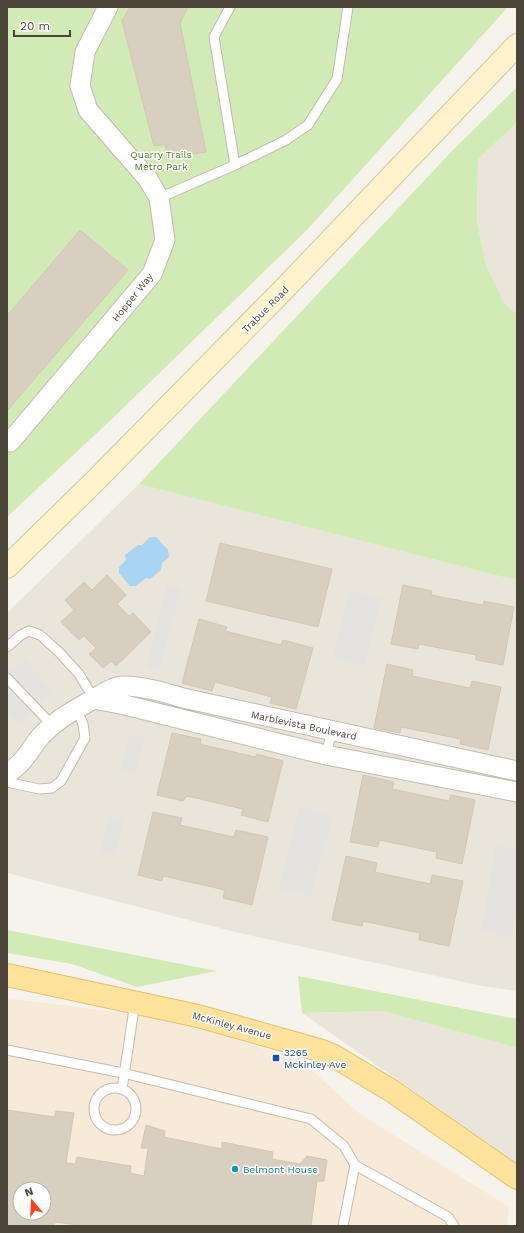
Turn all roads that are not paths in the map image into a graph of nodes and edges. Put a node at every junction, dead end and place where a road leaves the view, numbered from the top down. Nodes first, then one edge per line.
1 (108, 7) edge
2 (230, 7) edge
3 (348, 7) edge
4 (517, 45) edge
5 (235, 165) junction
6 (159, 198) junction
7 (10, 442) dead end
8 (7, 567) edge
9 (7, 647) edge
10 (7, 678) edge
11 (94, 699) junction
12 (165, 704) junction
13 (76, 708) junction
14 (52, 725) junction
15 (332, 731) junction
16 (326, 755) junction
17 (517, 771) edge
18 (7, 774) edge
19 (7, 782) edge
20 (517, 792) edge
21 (7, 975) edge
22 (135, 1002) junction
23 (7, 1050) edge
24 (123, 1073) junction
25 (122, 1089) junction
26 (355, 1165) junction
27 (517, 1178) edge
28 (343, 1226) edge
29 (454, 1226) edge

1 - 6 street, Hopper Way
2 - 5 lane
3 - 5 lane
4 - 8 main road, Trabue Road
5 - 6 lane
6 - 7 street, Hopper Way
9 - 11 lane
10 - 14 lane
11 - 12 street, Marblevista Boulevard
11 - 13 street, Marblevista Boulevard
12 - 15 street, Marblevista Boulevard
12 - 16 street, Marblevista Boulevard
13 - 14 street, Marblevista Boulevard
13 - 19 lane
14 - 18 street, Marblevista Boulevard
15 - 16 lane
15 - 17 street, Marblevista Boulevard
16 - 20 street, Marblevista Boulevard
21 - 22 main road, McKinley Avenue
22 - 24 lane
22 - 27 main road, McKinley Avenue
23 - 24 lane
24 - 25 lane
24 - 26 lane
25 - 25 lane
26 - 28 lane
26 - 29 lane

